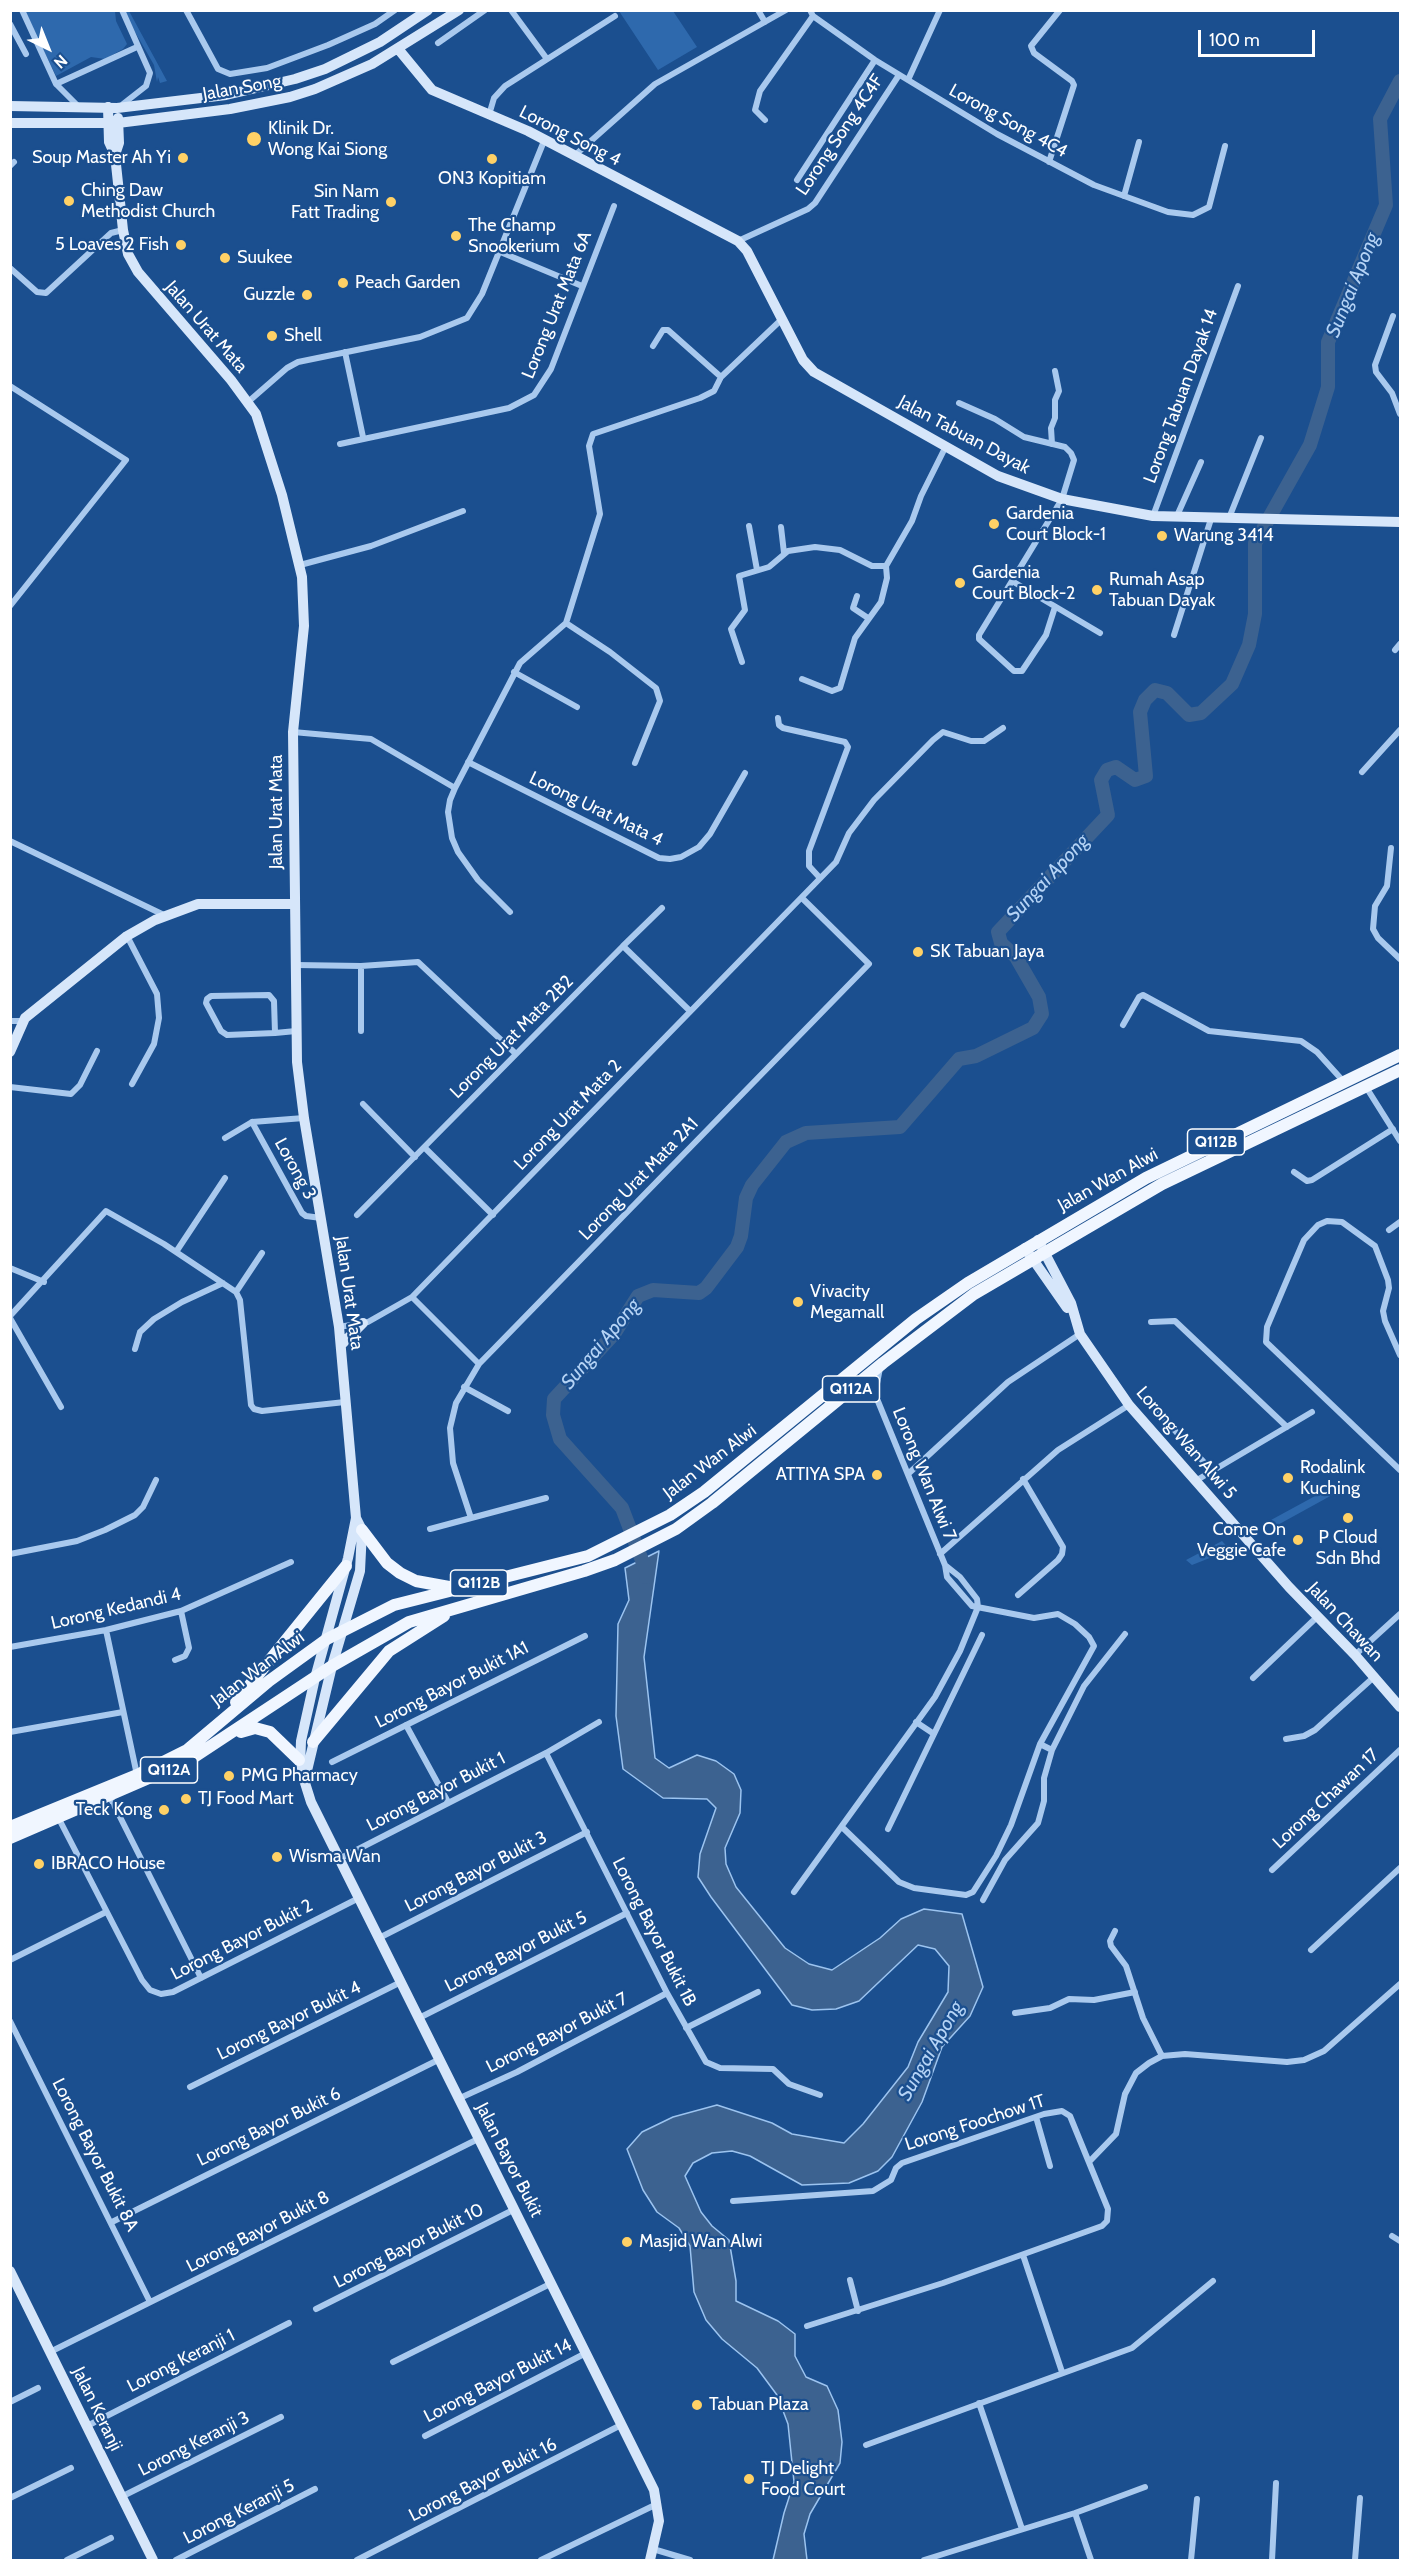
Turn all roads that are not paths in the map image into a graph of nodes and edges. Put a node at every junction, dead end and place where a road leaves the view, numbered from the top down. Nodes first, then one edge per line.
1 (22, 10) edge
2 (122, 10) edge
3 (186, 10) edge
4 (395, 10) edge
5 (428, 10) edge
6 (459, 10) edge
7 (485, 10) edge
8 (511, 10) edge
9 (758, 10) edge
10 (786, 10) edge
11 (939, 10) edge
12 (1060, 10) edge
13 (812, 13) edge
14 (615, 16) dead end
15 (765, 22) junction
16 (10, 24) edge
17 (438, 43) dead end
18 (137, 47) junction
19 (399, 50) junction
20 (26, 54) dead end
21 (547, 59) junction
22 (875, 60) junction
23 (899, 75) junction
24 (908, 80) junction
25 (56, 84) junction
26 (10, 106) edge
27 (80, 107) junction
28 (112, 108) junction
29 (489, 115) junction
30 (765, 120) dead end
31 (10, 123) edge
32 (113, 123) junction
33 (544, 141) junction
34 (1139, 142) dead end
35 (1225, 146) dead end
36 (574, 156) junction
37 (1049, 162) junction
38 (797, 180) dead end
39 (1124, 196) junction
40 (614, 206) dead end
41 (123, 230) junction
42 (738, 241) junction
43 (498, 251) junction
44 (10, 268) edge
45 (582, 286) junction
46 (1238, 286) dead end
47 (1393, 316) dead end
48 (783, 319) junction
49 (653, 346) dead end
50 (345, 352) junction
51 (1055, 371) dead end
52 (721, 377) junction
53 (10, 386) edge
54 (248, 402) junction
55 (959, 403) dead end
56 (1401, 414) edge
57 (363, 437) junction
58 (1261, 438) dead end
59 (340, 444) dead end
60 (1052, 444) junction
61 (946, 446) junction
62 (1201, 462) dead end
63 (1062, 499) junction
64 (463, 511) dead end
65 (1153, 516) junction
66 (1176, 518) junction
67 (1228, 518) junction
68 (1211, 519) junction
69 (1401, 522) edge
70 (749, 526) dead end
71 (781, 527) dead end
72 (784, 553) junction
73 (300, 565) junction
74 (886, 566) junction
75 (758, 570) junction
76 (1012, 581) junction
77 (857, 597) dead end
78 (10, 606) edge
79 (1055, 607) junction
80 (868, 618) junction
81 (566, 623) junction
82 (1100, 633) dead end
83 (1174, 634) dead end
84 (1401, 644) edge
85 (1395, 650) dead end
86 (741, 662) dead end
87 (514, 672) junction
88 (802, 679) dead end
89 (577, 707) dead end
90 (778, 718) dead end
91 (1003, 728) dead end
92 (1401, 730) edge
93 (293, 732) junction
94 (468, 762) junction
95 (635, 764) dead end
96 (1362, 772) dead end
97 (745, 773) dead end
98 (455, 788) junction
99 (10, 841) edge
100 (1391, 848) dead end
101 (820, 878) junction
102 (802, 898) junction
103 (295, 904) junction
104 (662, 908) dead end
105 (510, 912) dead end
106 (164, 915) junction
107 (127, 936) junction
108 (623, 946) junction
109 (1399, 955) edge
110 (296, 965) junction
111 (361, 966) junction
112 (690, 1011) junction
113 (16, 1021) edge
114 (1123, 1025) dead end
115 (296, 1031) junction
116 (361, 1031) dead end
117 (275, 1033) junction
118 (97, 1051) dead end
119 (10, 1052) edge
120 (515, 1053) junction
121 (1401, 1055) edge
122 (1401, 1070) edge
123 (1344, 1082) junction
124 (132, 1084) dead end
125 (10, 1087) edge
126 (1366, 1087) junction
127 (363, 1104) dead end
128 (304, 1118) junction
129 (252, 1122) junction
130 (1393, 1129) junction
131 (225, 1138) dead end
132 (1401, 1141) edge
133 (425, 1148) junction
134 (416, 1156) junction
135 (1294, 1172) dead end
136 (225, 1178) dead end
137 (357, 1215) dead end
138 (493, 1215) junction
139 (321, 1218) junction
140 (1401, 1222) edge
141 (1389, 1230) dead end
142 (1038, 1240) junction
143 (1025, 1248) junction
144 (176, 1252) junction
145 (262, 1253) dead end
146 (1039, 1257) junction
147 (10, 1268) edge
148 (44, 1282) junction
149 (223, 1283) junction
150 (236, 1292) junction
151 (412, 1297) junction
152 (10, 1317) edge
153 (1151, 1322) dead end
154 (363, 1323) junction
155 (339, 1327) junction
156 (1080, 1334) junction
157 (341, 1345) junction
158 (135, 1350) dead end
159 (1401, 1356) edge
160 (883, 1363) junction
161 (479, 1364) junction
162 (464, 1387) junction
163 (850, 1390) junction
164 (875, 1394) junction
165 (345, 1402) junction
166 (1129, 1405) junction
167 (61, 1407) dead end
168 (508, 1411) dead end
169 (1157, 1412) dead end
170 (1312, 1412) dead end
171 (1287, 1427) junction
172 (1401, 1470) edge
173 (1212, 1471) junction
174 (908, 1474) junction
175 (1023, 1479) junction
176 (156, 1480) dead end
177 (1197, 1480) junction
178 (546, 1498) dead end
179 (471, 1518) junction
180 (359, 1524) junction
181 (430, 1529) dead end
182 (10, 1554) edge
183 (940, 1554) junction
184 (291, 1562) dead end
185 (945, 1565) junction
186 (346, 1566) junction
187 (461, 1587) junction
188 (1289, 1587) joint
189 (1018, 1594) dead end
190 (461, 1606) junction
191 (978, 1607) junction
192 (181, 1611) junction
193 (1401, 1614) edge
194 (1317, 1617) junction
195 (106, 1630) junction
196 (344, 1630) junction
197 (1125, 1634) dead end
198 (982, 1635) dead end
199 (585, 1636) dead end
200 (327, 1639) junction
201 (10, 1647) edge
202 (1355, 1655) junction
203 (175, 1660) dead end
204 (332, 1666) junction
205 (1374, 1677) junction
206 (315, 1678) junction
207 (1253, 1678) dead end
208 (1401, 1707) edge
209 (123, 1712) junction
210 (229, 1713) junction
211 (599, 1722) dead end
212 (916, 1722) junction
213 (406, 1725) junction
214 (10, 1732) edge
215 (934, 1734) junction
216 (1286, 1739) dead end
217 (313, 1742) junction
218 (1040, 1744) junction
219 (213, 1745) junction
220 (1052, 1750) junction
221 (1401, 1750) edge
222 (546, 1753) junction
223 (299, 1760) junction
224 (332, 1762) dead end
225 (137, 1775) junction
226 (305, 1779) junction
227 (110, 1797) junction
228 (448, 1802) junction
229 (58, 1819) junction
230 (10, 1827) edge
231 (842, 1827) junction
232 (888, 1829) dead end
233 (587, 1832) junction
234 (10, 1838) edge
235 (339, 1859) junction
236 (1401, 1868) edge
237 (1272, 1870) dead end
238 (794, 1892) dead end
239 (359, 1898) junction
240 (983, 1900) dead end
241 (106, 1912) junction
242 (627, 1913) junction
243 (1115, 1931) dead end
244 (379, 1938) junction
245 (1311, 1950) dead end
246 (10, 1960) edge
247 (201, 1978) junction
248 (401, 1982) junction
249 (1401, 1984) edge
250 (758, 1992) dead end
251 (1134, 1992) junction
252 (667, 1993) junction
253 (1015, 2013) dead end
254 (419, 2018) junction
255 (10, 2021) edge
256 (686, 2028) junction
257 (1162, 2056) junction
258 (440, 2059) junction
259 (190, 2086) dead end
260 (820, 2095) dead end
261 (460, 2098) junction
262 (1036, 2117) junction
263 (480, 2138) junction
264 (1089, 2162) junction
265 (1050, 2166) dead end
266 (734, 2201) dead end
267 (515, 2209) junction
268 (112, 2222) junction
269 (1392, 2236) dead end
270 (1401, 2241) edge
271 (1023, 2255) junction
272 (10, 2271) edge
273 (850, 2280) dead end
274 (1213, 2281) dead end
275 (552, 2283) junction
276 (150, 2302) junction
277 (316, 2309) dead end
278 (858, 2311) junction
279 (289, 2323) dead end
280 (807, 2326) dead end
281 (51, 2352) junction
282 (586, 2353) junction
283 (393, 2362) dead end
284 (1062, 2372) junction
285 (38, 2388) dead end
286 (10, 2402) edge
287 (979, 2403) junction
288 (281, 2417) dead end
289 (621, 2425) junction
290 (87, 2426) junction
291 (425, 2436) dead end
292 (866, 2445) dead end
293 (71, 2468) dead end
294 (1276, 2483) dead end
295 (1145, 2487) dead end
296 (315, 2489) dead end
297 (121, 2497) junction
298 (1360, 2498) dead end
299 (10, 2499) edge
300 (1197, 2499) dead end
301 (657, 2504) junction
302 (1075, 2513) junction
303 (1022, 2529) junction
304 (111, 2538) dead end
305 (654, 2549) junction
306 (956, 2552) junction
307 (67, 2560) edge
308 (153, 2560) edge
309 (176, 2560) edge
310 (357, 2560) edge
311 (541, 2560) edge
312 (650, 2560) edge
313 (690, 2560) edge
314 (924, 2560) edge
315 (959, 2560) edge
316 (1091, 2560) edge
317 (1191, 2560) edge
318 (1272, 2560) edge
319 (1355, 2560) edge

1 - 25 street
2 - 18 street
3 - 4 street
5 - 28 street, Jalan Song
6 - 19 street, Jalan Song
7 - 17 street
8 - 21 street
9 - 15 street
10 - 15 street
11 - 24 street
12 - 37 street
13 - 22 street, Lorong Song 4C4
13 - 30 street
14 - 21 street
15 - 36 street
16 - 20 street
18 - 25 street
18 - 28 street
19 - 29 street, Lorong Song 4
19 - 32 street, Jalan Song
21 - 29 street
22 - 23 street, Lorong Song 4C4
22 - 38 street
23 - 24 street, Lorong Song 4C4
23 - 42 street, Lorong Song 4C4F
24 - 37 street, Lorong Song 4C4
25 - 27 street
26 - 27 street, Jalan Song
27 - 28 street, Jalan Song
28 - 32 street, Jalan Urat Mata
29 - 33 street, Lorong Song 4
31 - 32 street, Jalan Song
32 - 41 street, Jalan Urat Mata
33 - 36 street, Lorong Song 4
33 - 43 street
34 - 39 street
35 - 39 street, Lorong Song 4C4
36 - 42 street, Lorong Song 4
37 - 39 street, Lorong Song 4C4
40 - 45 street, Lorong Urat Mata 6A
41 - 44 street
41 - 54 street, Jalan Urat Mata
42 - 48 street, Jalan Tabuan Dayak
43 - 45 street
43 - 50 street
45 - 57 street, Lorong Urat Mata 6A
46 - 65 street, Lorong Tabuan Dayak 14
47 - 56 street
48 - 52 street
48 - 61 street, Jalan Tabuan Dayak
49 - 52 street
50 - 54 street
50 - 57 street
51 - 60 street
52 - 81 street
53 - 78 street
54 - 73 street, Jalan Urat Mata
55 - 60 street
57 - 59 street, Lorong Urat Mata 6A
58 - 67 street
60 - 63 street
61 - 63 street, Jalan Tabuan Dayak
61 - 74 street
62 - 66 street
63 - 65 street, Jalan Tabuan Dayak
63 - 76 street
64 - 73 street
65 - 66 street, Jalan Tabuan Dayak
66 - 68 street, Jalan Tabuan Dayak
67 - 68 street, Jalan Tabuan Dayak
67 - 69 street, Jalan Tabuan Dayak
68 - 83 street
70 - 75 street
71 - 72 street
72 - 74 street
72 - 75 street
73 - 93 street, Jalan Urat Mata
74 - 80 street
75 - 86 street
76 - 79 street
76 - 79 street
77 - 80 street
79 - 82 street
80 - 88 street
81 - 87 street
81 - 95 street
84 - 85 street
87 - 89 street
87 - 94 street
90 - 101 street
91 - 101 street, Lorong Urat Mata 2
92 - 96 street
93 - 98 street
93 - 103 street, Jalan Urat Mata
94 - 97 street, Lorong Urat Mata 4
94 - 98 street
98 - 105 street
99 - 106 street
100 - 109 street
101 - 102 street, Lorong Urat Mata 2
102 - 112 street, Lorong Urat Mata 2
102 - 161 street, Lorong Urat Mata 2A1
103 - 106 street
103 - 110 street, Jalan Urat Mata
104 - 108 street, Lorong Urat Mata 2B2
106 - 107 street
107 - 113 street
107 - 124 street
108 - 112 street
108 - 120 street, Lorong Urat Mata 2B2
110 - 111 street
110 - 115 street, Jalan Urat Mata
111 - 116 street
111 - 120 street
112 - 138 street, Lorong Urat Mata 2
113 - 119 street
114 - 123 street
115 - 117 street
115 - 128 street, Jalan Urat Mata
117 - 117 street
118 - 125 street
120 - 133 street, Lorong Urat Mata 2B2
121 - 123 main road, Jalan Wan Alwi / Q112B
122 - 126 main road, Jalan Wan Alwi / Q112A
123 - 142 main road, Jalan Wan Alwi / Q112B
126 - 130 street
126 - 146 main road, Jalan Wan Alwi / Q112A
127 - 134 street
128 - 129 street, Lorong 3
128 - 139 street, Jalan Urat Mata
129 - 131 street, Lorong 3
129 - 139 street, Lorong 3
130 - 132 street
130 - 135 street
133 - 134 street, Lorong Urat Mata 2B2
133 - 138 street
134 - 137 street, Lorong Urat Mata 2B2
136 - 144 street
138 - 151 street, Lorong Urat Mata 2
139 - 155 street, Jalan Urat Mata
140 - 141 street
142 - 143 main road, Jalan Wan Alwi / Q112B
142 - 146 street, Lorong Wan Alwi 5
143 - 146 street, Lorong Wan Alwi 5
143 - 187 main road, Jalan Wan Alwi / Q112B
144 - 148 street
144 - 149 street
145 - 150 street
146 - 156 street, Lorong Wan Alwi 5
146 - 160 main road, Jalan Wan Alwi / Q112A
147 - 148 street
148 - 152 street
149 - 150 street
149 - 158 street
150 - 165 street
151 - 154 street, Lorong Urat Mata 2
151 - 161 street
152 - 167 street
153 - 171 street
154 - 155 street, Lorong Urat Mata 2
154 - 157 street
155 - 157 street, Jalan Urat Mata
156 - 166 street, Lorong Wan Alwi 5
156 - 174 street
157 - 165 street, Jalan Urat Mata
159 - 172 street
160 - 163 main road, Jalan Wan Alwi / Q112A
160 - 164 street
161 - 162 street, Lorong Urat Mata 2A1
162 - 168 street
162 - 179 street, Lorong Urat Mata 2A1
163 - 164 street
163 - 190 main road, Jalan Wan Alwi / Q112A
164 - 174 street, Lorong Wan Alwi 7
165 - 180 street, Jalan Urat Mata
166 - 175 street
166 - 177 street, Lorong Wan Alwi 5
169 - 173 street
170 - 171 street
171 - 173 street
173 - 177 street
174 - 183 street, Lorong Wan Alwi 7
175 - 183 street
175 - 189 street
176 - 182 street
177 - 188 street, Lorong Wan Alwi 5
178 - 179 street
179 - 181 street
180 - 186 street
180 - 187 main road
180 - 196 street
183 - 185 street, Lorong Wan Alwi 7
184 - 192 street, Lorong Kedandi 4
185 - 191 street
185 - 191 street, Lorong Wan Alwi 7
186 - 200 street
186 - 210 main road
187 - 196 main road, Jalan Wan Alwi / Q112B
188 - 194 street, Jalan Chawan
190 - 204 main road, Jalan Wan Alwi / Q112A
190 - 217 main road
191 - 212 street
191 - 218 street
192 - 195 street, Lorong Kedandi 4
192 - 203 street
193 - 202 street
194 - 202 street, Jalan Chawan
194 - 207 street
195 - 201 street, Lorong Kedandi 4
195 - 209 street
196 - 200 main road, Jalan Wan Alwi / Q112B
196 - 204 street
197 - 220 street
198 - 215 street
199 - 213 street, Lorong Bayor Bukit 1A1
200 - 206 street
200 - 210 main road, Jalan Wan Alwi / Q112B
202 - 205 street, Jalan Chawan
204 - 206 main road, Jalan Wan Alwi / Q112A
204 - 217 street
205 - 208 street, Jalan Chawan
205 - 216 street
206 - 219 main road, Jalan Wan Alwi / Q112A
206 - 223 street
209 - 214 street
209 - 225 street
210 - 225 main road, Jalan Wan Alwi / Q112B
211 - 222 street, Lorong Bayor Bukit 1
212 - 215 street
212 - 231 street
213 - 224 street, Lorong Bayor Bukit 1A1
213 - 228 street
215 - 232 street
217 - 226 street
218 - 220 street
218 - 231 street
219 - 223 main road
219 - 227 main road, Jalan Wan Alwi / Q112A
220 - 240 street
221 - 237 street, Lorong Chawan 17
222 - 228 street, Lorong Bayor Bukit 1
222 - 233 street, Lorong Bayor Bukit 1B
223 - 226 street, Jalan Bayor Bukit
225 - 230 main road, Jalan Wan Alwi / Q112B
226 - 235 street, Jalan Bayor Bukit
227 - 229 main road, Jalan Wan Alwi / Q112A
227 - 247 street
228 - 235 street, Lorong Bayor Bukit 1
229 - 234 main road, Jalan Wan Alwi / Q112A
229 - 241 street, Lorong Bayor Bukit 2
231 - 238 street
233 - 242 street, Lorong Bayor Bukit 1B
233 - 244 street, Lorong Bayor Bukit 3
235 - 239 street, Jalan Bayor Bukit
236 - 245 street
239 - 244 street, Jalan Bayor Bukit
239 - 247 street, Lorong Bayor Bukit 2
241 - 246 street
241 - 247 street, Lorong Bayor Bukit 2
242 - 252 street, Lorong Bayor Bukit 1B
242 - 254 street, Lorong Bayor Bukit 5
243 - 251 street
244 - 248 street, Jalan Bayor Bukit
248 - 254 street, Jalan Bayor Bukit
248 - 259 street, Lorong Bayor Bukit 4
249 - 257 street
250 - 256 street
251 - 253 street
251 - 257 street
252 - 256 street, Lorong Bayor Bukit 1B
252 - 261 street, Lorong Bayor Bukit 7
254 - 258 street, Jalan Bayor Bukit
255 - 268 street, Lorong Bayor Bukit 8A
256 - 260 street, Lorong Bayor Bukit 1B
257 - 264 street
258 - 261 street, Jalan Bayor Bukit
258 - 268 street, Lorong Bayor Bukit 6
261 - 263 street, Jalan Bayor Bukit
262 - 264 street, Lorong Foochow 1T
262 - 265 street
262 - 266 street, Lorong Foochow 1T
263 - 267 street, Jalan Bayor Bukit
263 - 276 street, Lorong Bayor Bukit 8
264 - 271 street, Lorong Foochow 1T
267 - 275 street, Jalan Bayor Bukit
267 - 277 street, Lorong Bayor Bukit 10
268 - 276 street, Lorong Bayor Bukit 8A
269 - 270 street
271 - 278 street, Lorong Foochow 1T
271 - 284 street
272 - 281 street, Jalan Keranji
273 - 278 street
274 - 284 street
275 - 282 street, Jalan Bayor Bukit
275 - 283 street
276 - 281 street, Lorong Bayor Bukit 8
278 - 280 street, Lorong Foochow 1T
279 - 290 street, Lorong Keranji 1
281 - 290 street, Jalan Keranji
282 - 289 street, Jalan Bayor Bukit
282 - 291 street, Lorong Bayor Bukit 14
284 - 287 street
285 - 286 street
287 - 292 street
287 - 303 street
288 - 297 street, Lorong Keranji 3
289 - 301 street, Jalan Bayor Bukit
289 - 310 street, Lorong Bayor Bukit 16
290 - 297 street, Jalan Keranji
293 - 299 street
294 - 318 street
295 - 302 street
296 - 309 street, Lorong Keranji 5
297 - 308 street, Jalan Keranji
298 - 319 street
300 - 317 street
301 - 305 street, Jalan Bayor Bukit
301 - 311 street
302 - 303 street
302 - 316 street
303 - 306 street
304 - 307 street
305 - 312 street, Jalan Bayor Bukit
305 - 313 street
306 - 314 street
306 - 315 street

